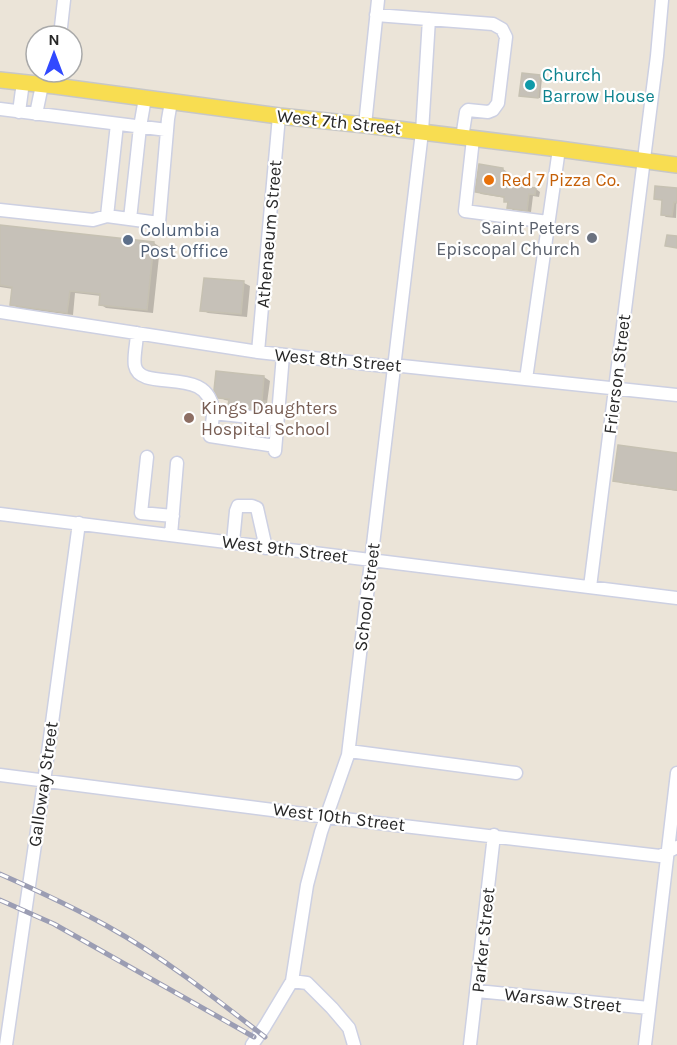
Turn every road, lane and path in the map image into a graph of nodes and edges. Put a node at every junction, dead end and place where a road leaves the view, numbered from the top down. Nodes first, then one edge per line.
1 (64, 0) edge
2 (378, 0) edge
3 (662, 0) edge
4 (376, 15) junction
5 (429, 19) junction
6 (61, 24) edge
7 (0, 80) edge
8 (23, 82) joint
9 (50, 84) edge
10 (68, 84) edge
11 (145, 98) junction
12 (171, 102) junction
13 (0, 109) edge
14 (19, 112) junction
15 (36, 114) junction
16 (279, 116) junction
17 (117, 124) junction
18 (365, 125) junction
19 (140, 127) junction
20 (167, 130) junction
21 (422, 132) junction
22 (467, 138) junction
23 (559, 149) junction
24 (643, 161) junction
25 (677, 165) edge
26 (0, 210) edge
27 (107, 216) junction
28 (130, 219) junction
29 (548, 222) junction
30 (1, 312) edge
31 (137, 333) junction
32 (258, 352) junction
33 (283, 355) junction
34 (394, 366) junction
35 (526, 379) junction
36 (615, 389) junction
37 (677, 395) edge
38 (213, 412) junction
39 (277, 420) junction
40 (147, 457) dead end
41 (177, 463) dead end
42 (0, 514) edge
43 (173, 516) junction
44 (79, 523) junction
45 (171, 535) junction
46 (234, 542) junction
47 (266, 548) junction
48 (371, 560) junction
49 (590, 587) junction
50 (677, 598) edge
51 (349, 752) junction
52 (516, 772) dead end
53 (677, 773) edge
54 (0, 776) edge
55 (44, 782) junction
56 (327, 817) junction
57 (494, 835) junction
58 (672, 849) edge
59 (292, 981) junction
60 (477, 991) junction
61 (649, 1008) junction
62 (3, 1045) edge
63 (252, 1045) edge
64 (354, 1045) edge
65 (470, 1045) edge
66 (645, 1045) edge

1 - 6 street
2 - 4 street
3 - 24 street, Frierson Street
4 - 5 street
4 - 18 street
5 - 21 street, School Street
5 - 22 street
7 - 8 main road, West 7th Street
8 - 14 street
9 - 15 street
10 - 11 main road, West 7th Street
11 - 12 main road, West 7th Street
11 - 19 street
12 - 16 main road, West 7th Street
12 - 20 street
13 - 14 street
14 - 15 street
15 - 17 street
16 - 18 main road, West 7th Street
16 - 32 street, Athenaeum Street
17 - 19 street
17 - 27 street
18 - 21 main road, West 7th Street
19 - 20 street
19 - 28 street
20 - 28 street
21 - 22 main road, West 7th Street
21 - 34 street, School Street
22 - 23 main road, West 7th Street
22 - 29 street
23 - 24 main road, West 7th Street
23 - 29 street
24 - 25 main road, West 7th Street
24 - 36 street, Frierson Street
26 - 27 street
27 - 28 street
29 - 35 street
30 - 31 street, West 8th Street
31 - 32 street, West 8th Street
31 - 38 street
32 - 33 street, West 8th Street
33 - 34 street, West 8th Street
33 - 39 street
34 - 35 street, West 8th Street
34 - 48 street, School Street
35 - 36 street, West 8th Street
36 - 37 street, West 8th Street
36 - 49 street, Frierson Street
38 - 39 street
38 - 39 street
40 - 43 street
41 - 43 street
42 - 44 street, West 9th Street
43 - 45 street
44 - 45 street, West 9th Street
44 - 55 street, Galloway Street
45 - 46 street, West 9th Street
46 - 47 street, West 9th Street
46 - 47 street
47 - 48 street, West 9th Street
48 - 49 street, West 9th Street
48 - 51 street, School Street
49 - 50 street, West 9th Street
51 - 52 street
51 - 56 street, School Street
53 - 58 street
54 - 55 street, West 10th Street
55 - 56 street, West 10th Street
55 - 62 street, Galloway Street
56 - 57 street, West 10th Street
56 - 59 street, School Street
57 - 58 street, West 10th Street
57 - 60 street, Parker Street
58 - 61 street
59 - 63 street, School Street
59 - 64 street
60 - 61 street, Warsaw Street
60 - 65 street, Parker Street
61 - 66 street

